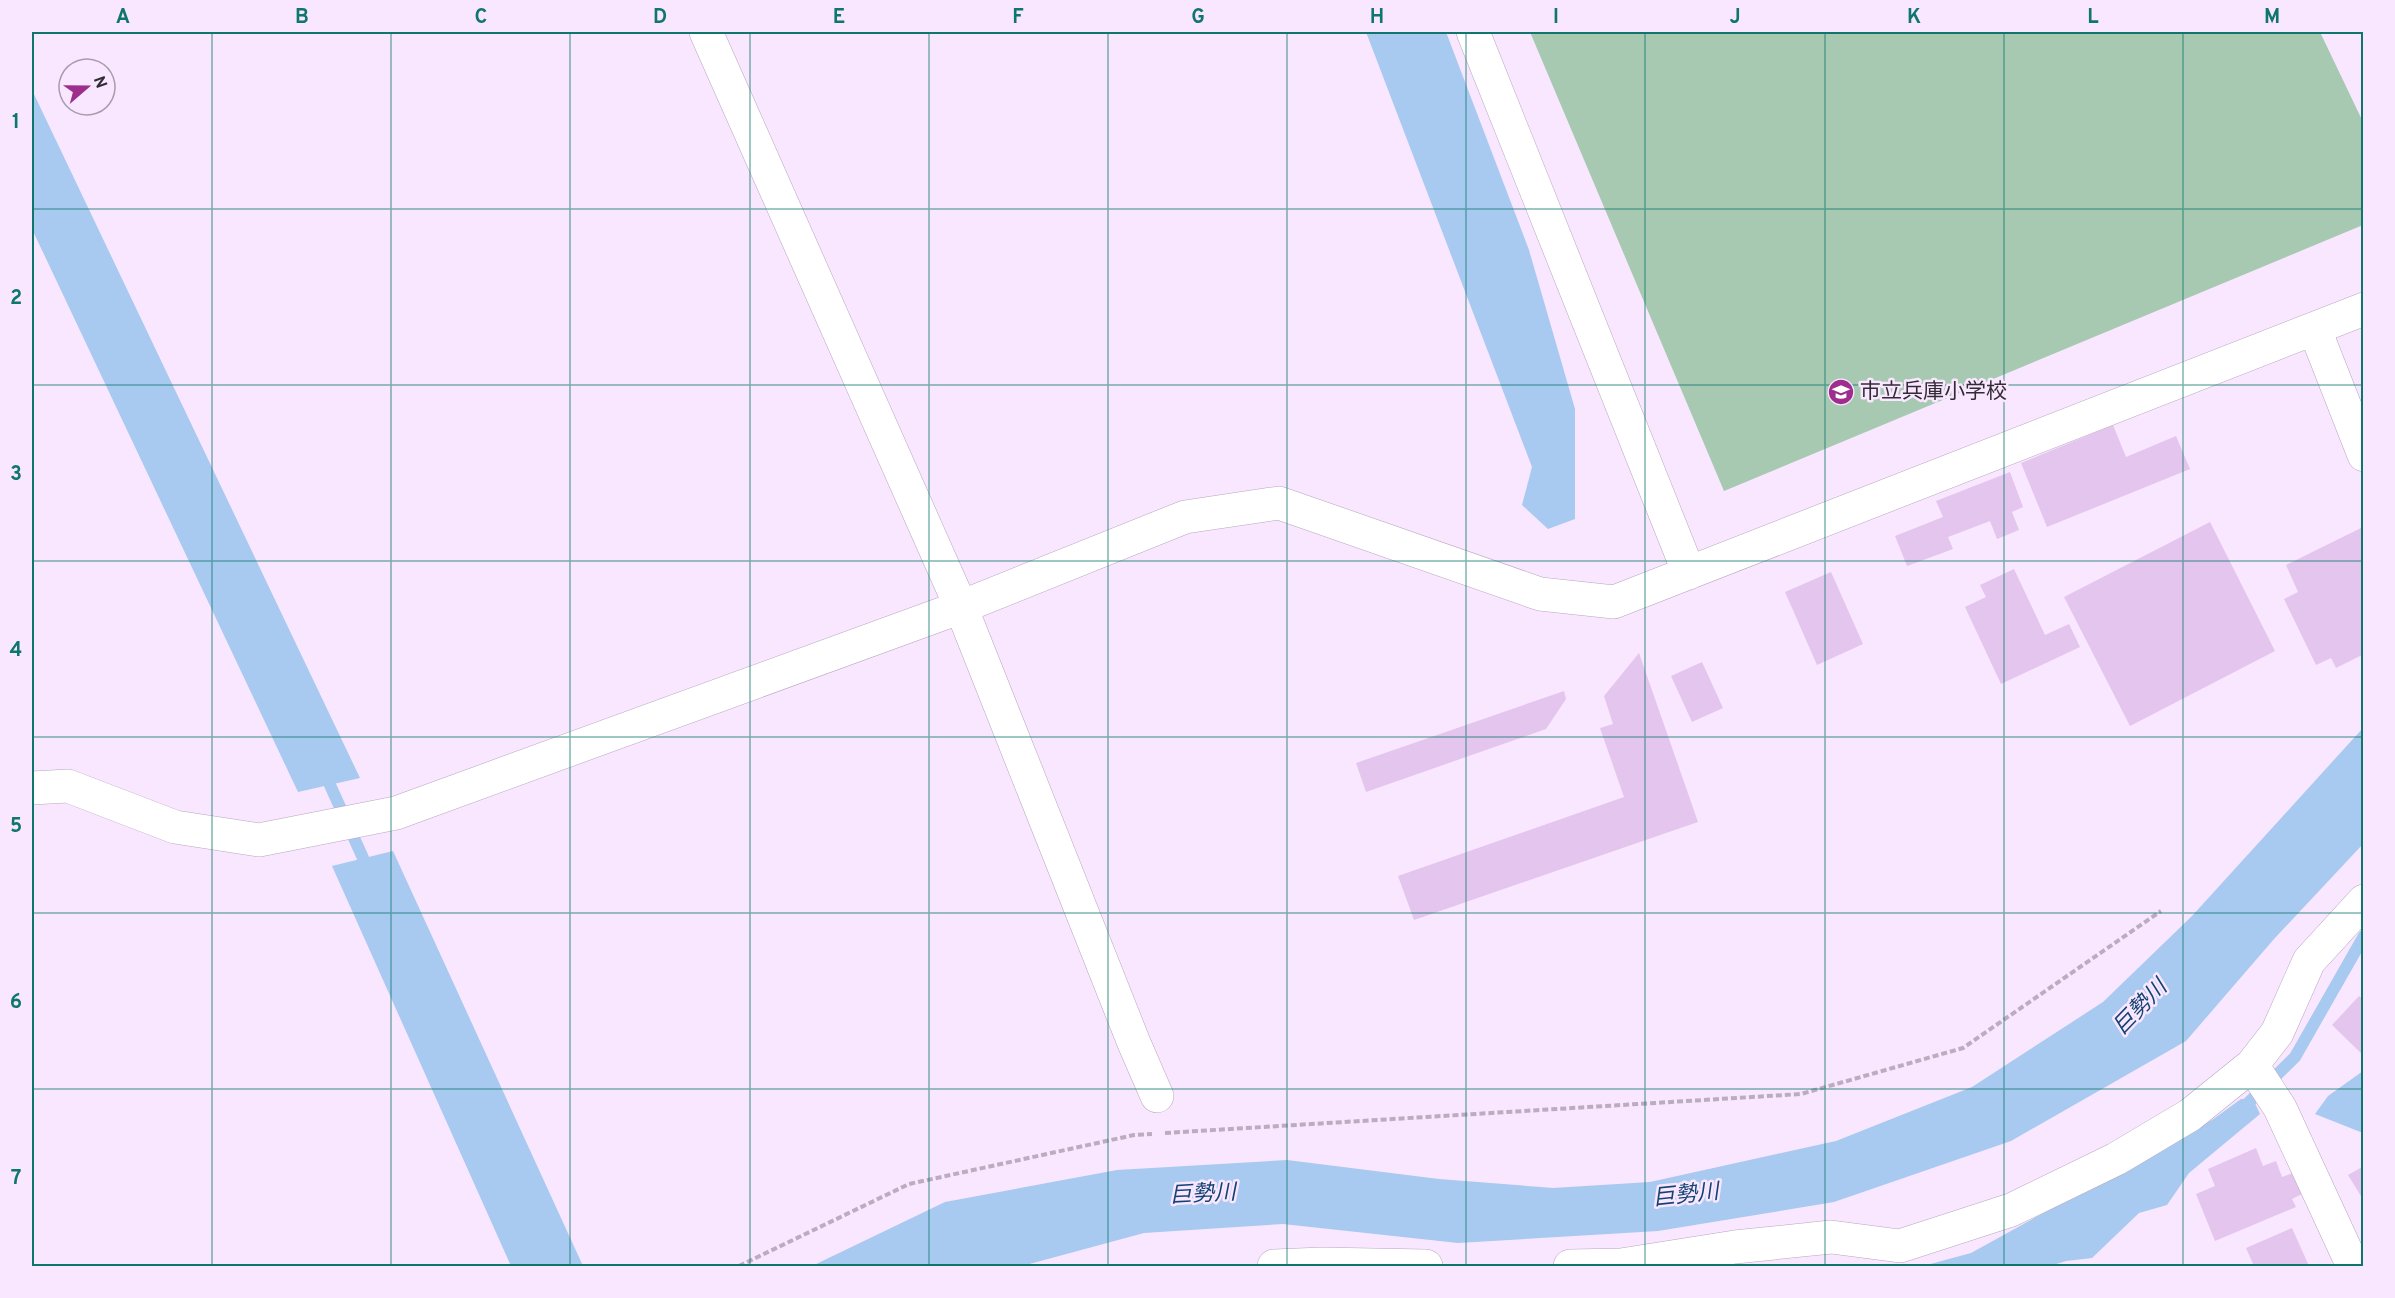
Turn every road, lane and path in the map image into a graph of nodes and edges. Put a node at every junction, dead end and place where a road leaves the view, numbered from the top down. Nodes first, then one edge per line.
1 (706, 32) edge
2 (1473, 32) edge
3 (2364, 309) edge
4 (2315, 330) junction
5 (2364, 454) edge
6 (1689, 573) junction
7 (961, 607) junction
8 (32, 788) edge
9 (2364, 901) edge
10 (2161, 911) dead end
11 (2252, 1065) junction
12 (1157, 1095) dead end
13 (1738, 1257) edge
14 (739, 1266) edge
15 (1274, 1266) edge
16 (1426, 1266) edge
17 (1570, 1266) edge
18 (2353, 1266) edge

1 - 7 street
2 - 6 street
3 - 4 street
4 - 5 street
4 - 6 street
6 - 7 street
7 - 8 street
7 - 12 street
9 - 11 street
10 - 14 path
11 - 13 street
11 - 18 street
13 - 17 street
15 - 16 street

